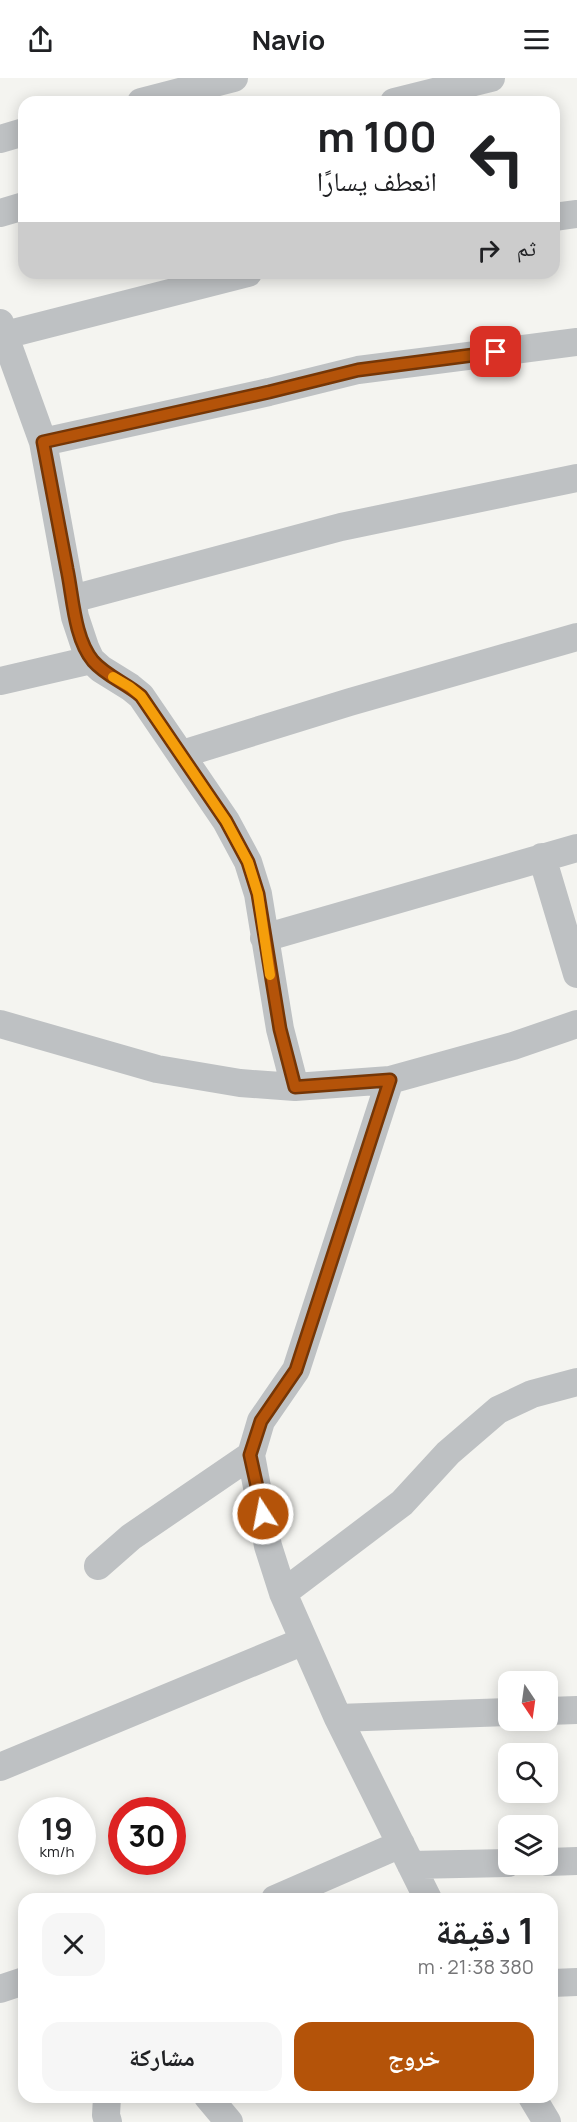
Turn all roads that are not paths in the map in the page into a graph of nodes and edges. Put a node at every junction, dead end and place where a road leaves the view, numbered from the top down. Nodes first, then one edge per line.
1 (234, 78) edge
2 (491, 78) edge
3 (164, 96) edge
4 (418, 96) edge
5 (18, 134) edge
6 (0, 139) edge
7 (18, 208) edge
8 (0, 213) edge
9 (577, 214) edge
10 (560, 216) edge
11 (222, 279) edge
12 (2, 329) edge
13 (577, 342) edge
14 (43, 442) junction
15 (577, 478) edge
16 (72, 599) junction
17 (577, 637) edge
18 (92, 660) junction
19 (0, 681) edge
20 (182, 754) junction
21 (577, 848) edge
22 (542, 857) junction
23 (264, 938) junction
24 (577, 974) edge
25 (0, 1024) edge
26 (577, 1024) edge
27 (390, 1080) junction
28 (295, 1087) junction
29 (577, 1382) edge
30 (250, 1455) junction
31 (98, 1566) dead end
32 (283, 1593) junction
33 (304, 1641) junction
34 (577, 1710) edge
35 (558, 1711) edge
36 (498, 1712) edge
37 (338, 1718) junction
38 (0, 1767) edge
39 (406, 1855) junction
40 (577, 1861) edge
41 (498, 1862) edge
42 (558, 1862) edge
43 (293, 1893) edge
44 (425, 1893) edge
45 (577, 1982) edge
46 (558, 1983) edge
47 (18, 1984) edge
48 (0, 1989) edge
49 (107, 2103) edge
50 (213, 2103) edge
51 (536, 2103) edge
52 (108, 2122) edge
53 (229, 2122) edge
54 (547, 2122) edge

1 - 3 street
2 - 4 street
5 - 6 street
7 - 8 street
9 - 10 street
11 - 12 street
12 - 14 street
13 - 14 street
14 - 16 street
15 - 16 street
16 - 18 street
17 - 20 street
18 - 19 street
18 - 20 street
20 - 23 street
21 - 22 street
22 - 23 street
22 - 24 street
23 - 28 street
25 - 28 street
26 - 27 street
27 - 28 street
27 - 30 street
29 - 32 street
30 - 31 street
30 - 32 street
32 - 33 street
33 - 37 street
33 - 38 street
34 - 35 street
36 - 37 street
37 - 39 street
39 - 41 street
39 - 43 street
39 - 44 street
40 - 42 street
45 - 46 street
47 - 48 street
49 - 52 street
50 - 53 street
51 - 54 street

